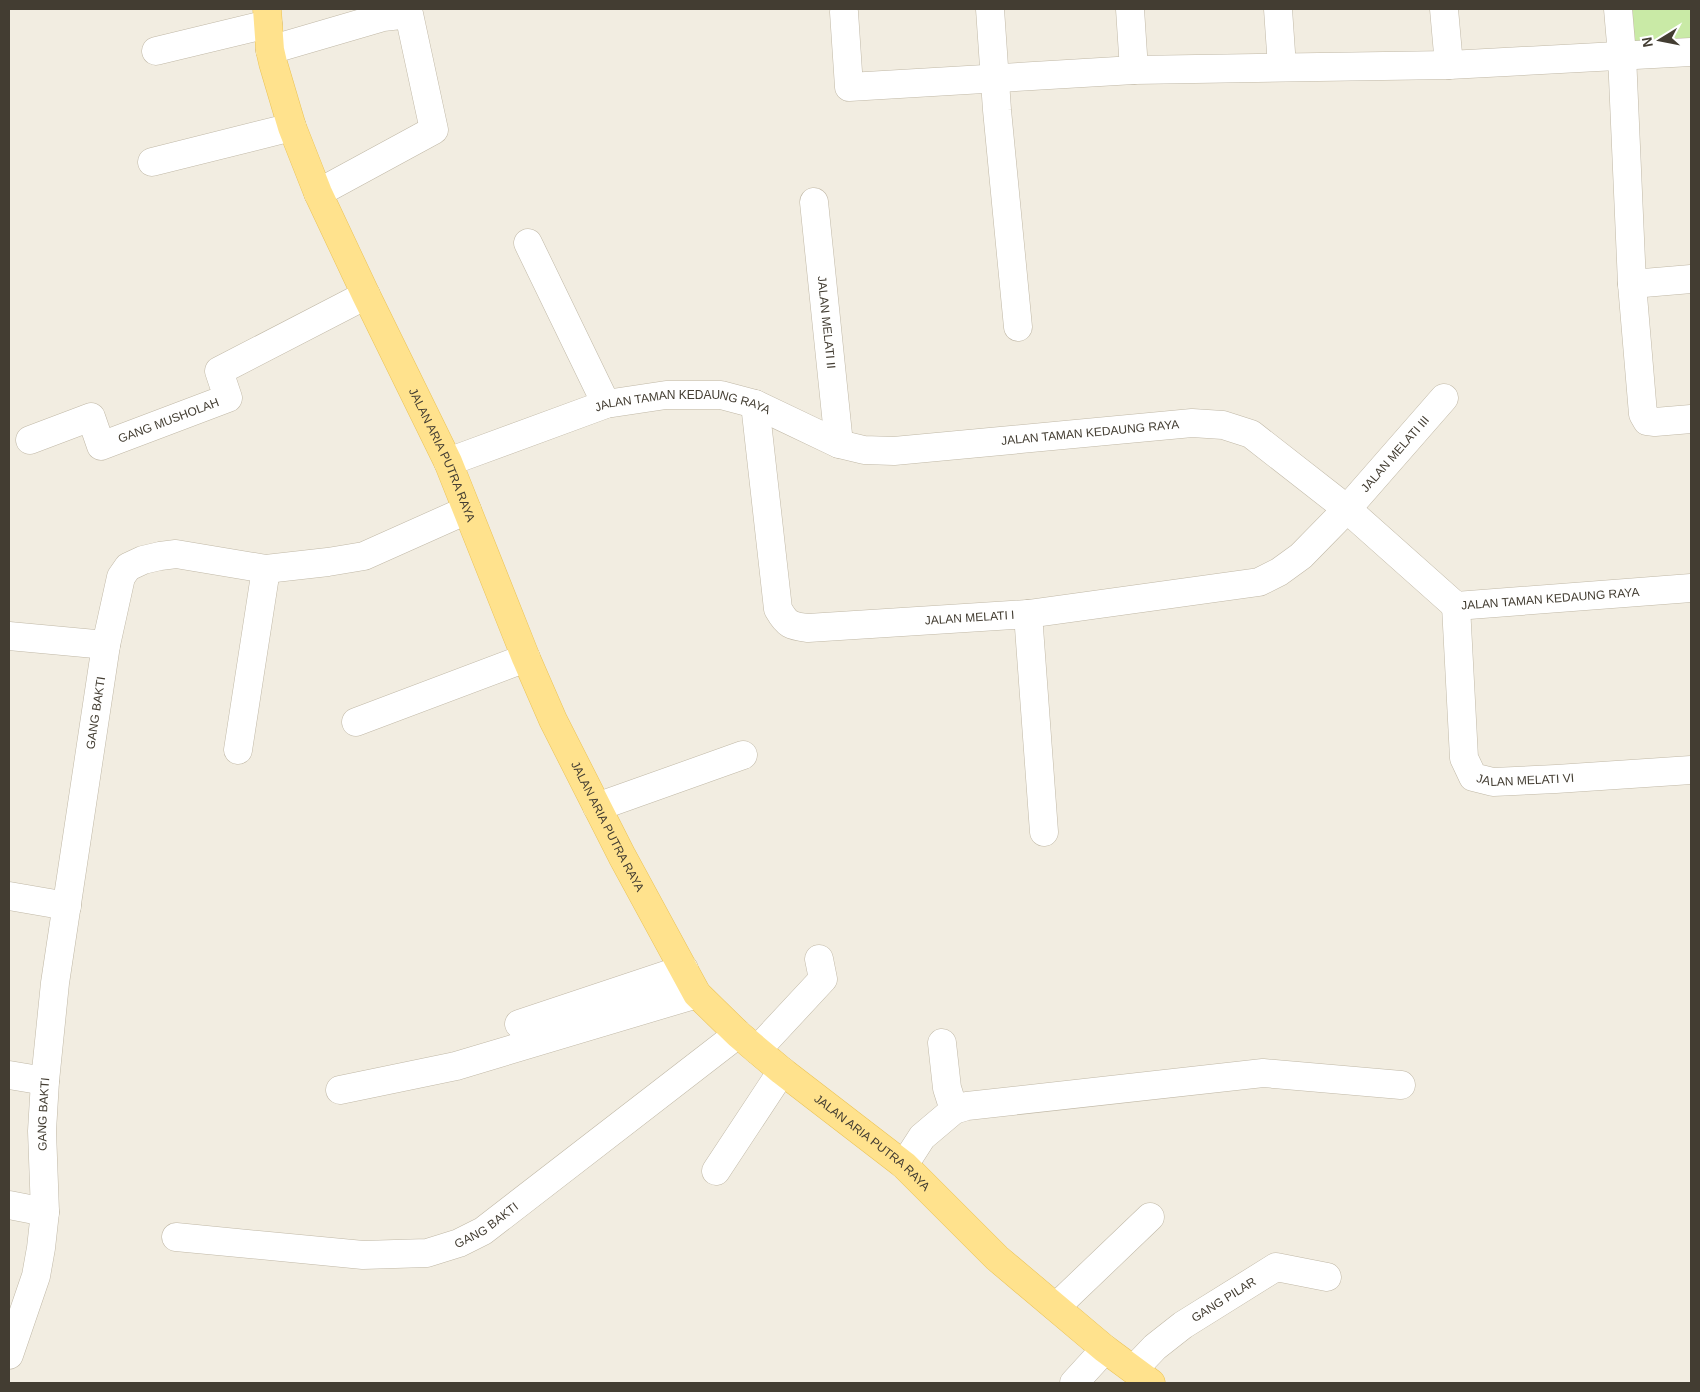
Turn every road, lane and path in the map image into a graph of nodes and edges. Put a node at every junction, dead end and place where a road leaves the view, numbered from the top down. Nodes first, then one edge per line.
1 (990, 9) edge
2 (1130, 9) edge
3 (1278, 9) edge
4 (1444, 9) edge
5 (1618, 9) edge
6 (844, 12) dead end
7 (269, 36) edge
8 (156, 51) dead end
9 (1691, 52) edge
10 (1622, 55) junction
11 (1449, 65) junction
12 (1282, 67) junction
13 (1134, 70) junction
14 (996, 78) junction
15 (289, 116) junction
16 (152, 162) dead end
17 (318, 193) junction
18 (814, 202) dead end
19 (528, 243) dead end
20 (1691, 279) edge
21 (1632, 284) junction
22 (366, 295) junction
23 (1018, 327) dead end
24 (1444, 398) dead end
25 (606, 404) junction
26 (756, 404) junction
27 (1691, 418) edge
28 (30, 440) dead end
29 (839, 444) junction
30 (448, 462) junction
31 (1347, 509) junction
32 (467, 510) junction
33 (266, 569) junction
34 (1691, 588) edge
35 (1456, 606) junction
36 (1028, 614) junction
37 (9, 636) edge
38 (106, 645) junction
39 (526, 658) junction
40 (356, 722) dead end
41 (238, 750) dead end
42 (743, 755) dead end
43 (1691, 770) edge
44 (597, 807) junction
45 (1044, 832) dead end
46 (9, 896) edge
47 (67, 906) junction
48 (819, 959) dead end
49 (684, 969) junction
50 (697, 994) junction
51 (519, 1024) dead end
52 (748, 1042) junction
53 (942, 1043) dead end
54 (782, 1070) junction
55 (9, 1075) edge
56 (45, 1081) junction
57 (1401, 1085) dead end
58 (340, 1090) dead end
59 (954, 1110) junction
60 (904, 1165) junction
61 (716, 1171) dead end
62 (9, 1205) edge
63 (45, 1212) junction
64 (1150, 1216) dead end
65 (176, 1237) dead end
66 (1327, 1277) dead end
67 (1056, 1307) junction
68 (1105, 1349) junction
69 (9, 1355) edge
70 (1142, 1376) edge
71 (1074, 1383) edge

1 - 14 street
2 - 13 street
3 - 12 street
4 - 11 street
5 - 10 street
6 - 14 street
7 - 8 street
7 - 15 main road, JALAN ARIA PUTRA RAYA
7 - 17 street
9 - 10 street
10 - 11 street
10 - 21 street
11 - 12 street
12 - 13 street
13 - 14 street
14 - 23 street
15 - 16 street
15 - 17 main road, JALAN ARIA PUTRA RAYA
17 - 22 main road, JALAN ARIA PUTRA RAYA
18 - 29 street, JALAN MELATI II
19 - 25 street
20 - 21 street
21 - 27 street
22 - 28 street, GANG MUSHOLAH
22 - 30 main road, JALAN ARIA PUTRA RAYA
24 - 31 street, JALAN MELATI III
25 - 26 street, JALAN TAMAN KEDAUNG RAYA
25 - 30 street, JALAN TAMAN KEDAUNG RAYA
26 - 29 street, JALAN TAMAN KEDAUNG RAYA
26 - 36 street, JALAN MELATI I
29 - 31 street, JALAN TAMAN KEDAUNG RAYA
30 - 32 main road, JALAN ARIA PUTRA RAYA
31 - 35 street, JALAN TAMAN KEDAUNG RAYA
31 - 36 street, JALAN MELATI I
32 - 33 street, GANG BAKTI
32 - 39 main road, JALAN ARIA PUTRA RAYA
33 - 38 street, GANG BAKTI
33 - 41 street
34 - 35 street, JALAN TAMAN KEDAUNG RAYA
35 - 43 street, JALAN MELATI VI
36 - 45 street
37 - 38 street
38 - 47 street, GANG BAKTI
39 - 40 street
39 - 44 main road, JALAN ARIA PUTRA RAYA
42 - 44 street
44 - 49 main road, JALAN ARIA PUTRA RAYA
46 - 47 street
47 - 56 street, GANG BAKTI
48 - 52 street, GANG BAKTI
49 - 50 main road, JALAN ARIA PUTRA RAYA
49 - 51 street
50 - 52 main road, JALAN ARIA PUTRA RAYA
50 - 58 street
52 - 54 main road, JALAN ARIA PUTRA RAYA
52 - 65 street, GANG BAKTI
53 - 59 street
54 - 60 main road, JALAN ARIA PUTRA RAYA
54 - 61 street
55 - 56 street
56 - 63 street, GANG BAKTI
57 - 59 street
59 - 60 street
60 - 67 main road, JALAN ARIA PUTRA RAYA
62 - 63 street
63 - 69 street, GANG BAKTI
64 - 67 street
66 - 70 street, GANG PILAR
67 - 68 main road, JALAN ARIA PUTRA RAYA
68 - 70 main road, JALAN ARIA PUTRA RAYA
68 - 71 street

